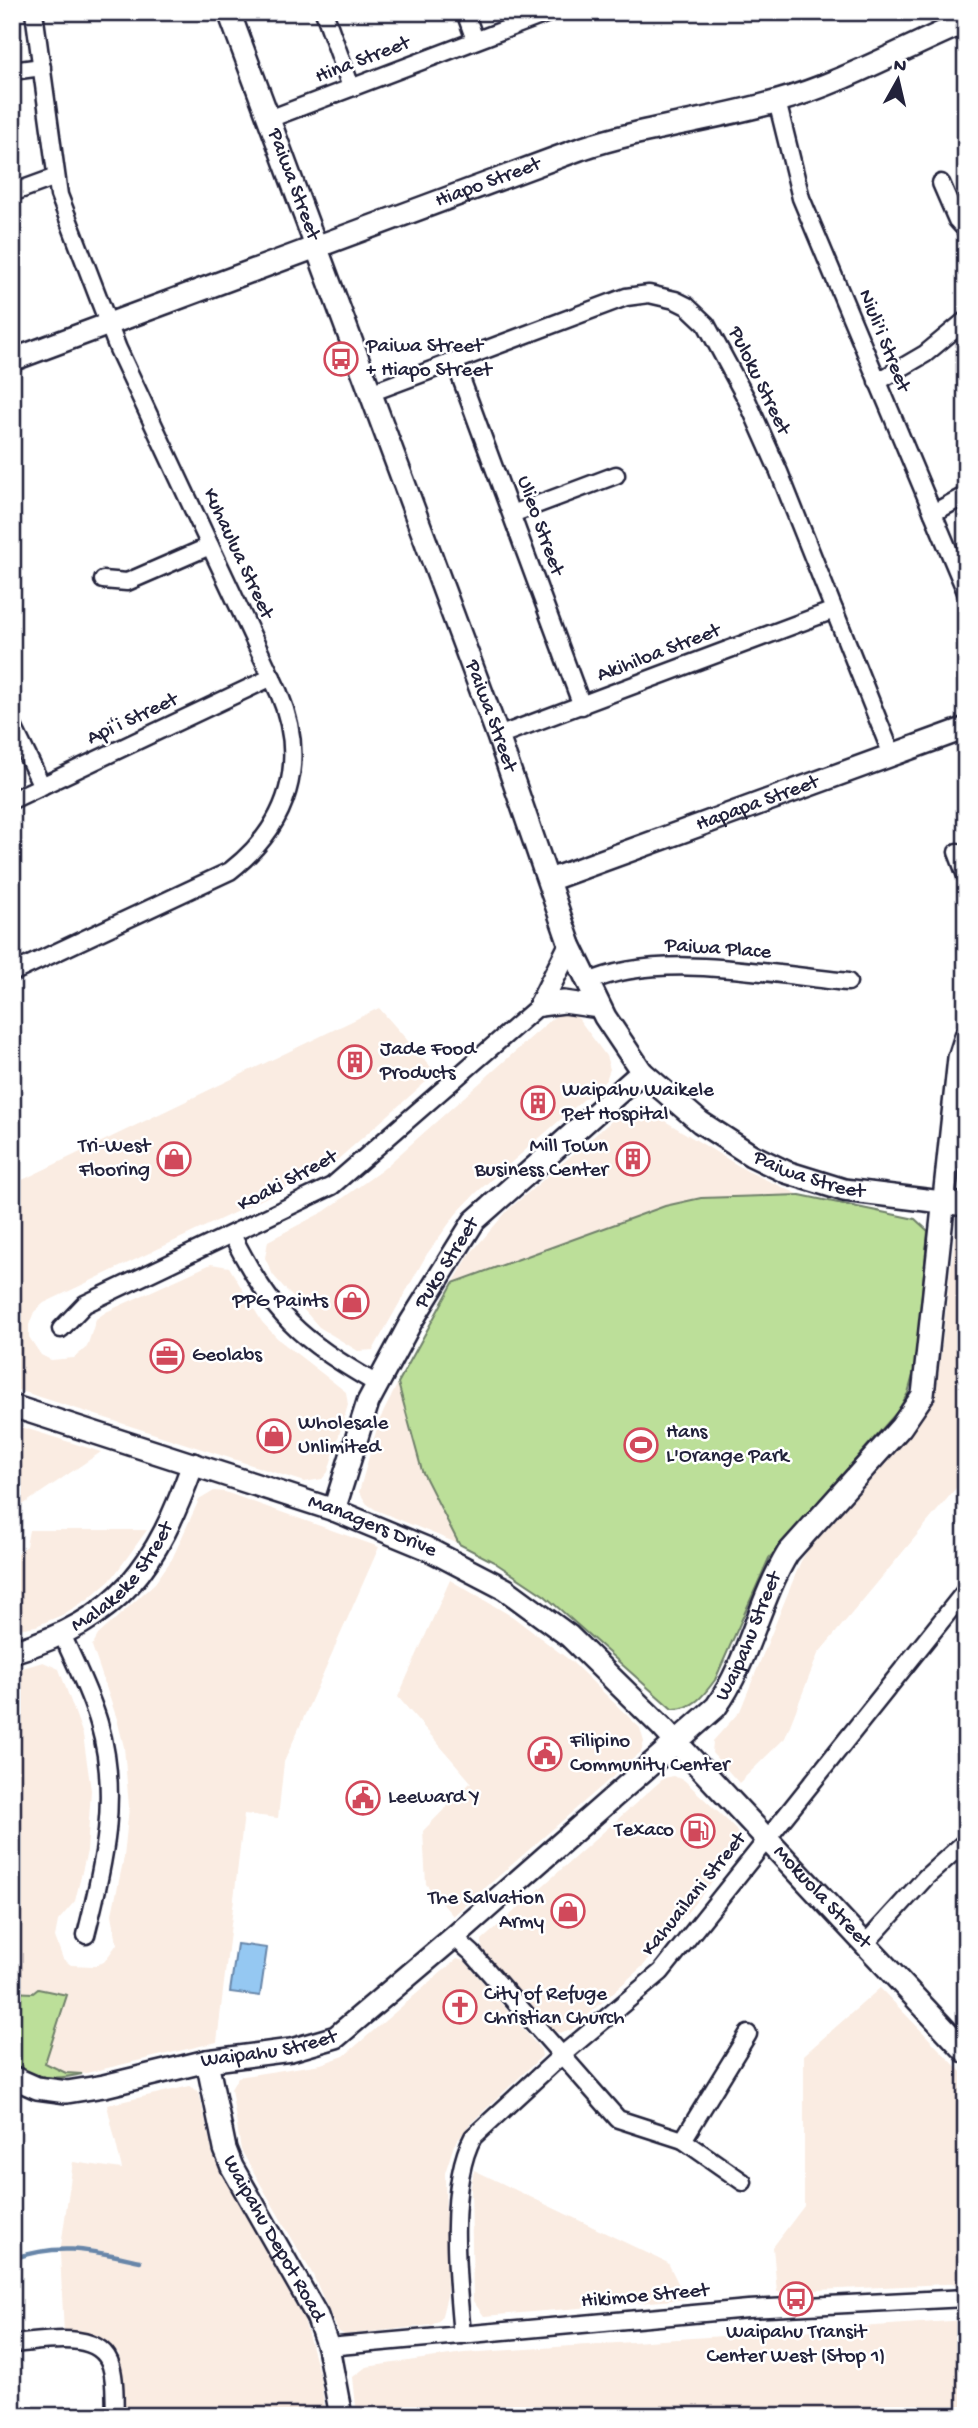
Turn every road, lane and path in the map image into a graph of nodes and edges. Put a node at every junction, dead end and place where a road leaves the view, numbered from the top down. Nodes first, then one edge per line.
1 (34, 12) edge
2 (229, 12) edge
3 (324, 12) edge
4 (465, 12) edge
5 (551, 12) edge
6 (966, 22) edge
7 (475, 40) junction
8 (42, 67) junction
9 (12, 71) edge
10 (351, 87) junction
11 (777, 101) junction
12 (269, 119) junction
13 (56, 177) junction
14 (941, 184) dead end
15 (12, 193) edge
16 (966, 230) edge
17 (316, 247) junction
18 (966, 320) edge
19 (108, 324) junction
20 (12, 360) edge
21 (455, 362) junction
22 (877, 382) junction
23 (370, 393) junction
24 (616, 475) dead end
25 (966, 495) edge
26 (933, 513) junction
27 (512, 514) junction
28 (210, 546) junction
29 (103, 580) dead end
30 (966, 592) edge
31 (834, 610) junction
32 (272, 677) junction
33 (582, 706) junction
34 (12, 724) edge
35 (966, 728) edge
36 (498, 736) junction
37 (892, 755) junction
38 (42, 786) junction
39 (12, 800) edge
40 (957, 852) dead end
41 (966, 876) edge
42 (549, 880) junction
43 (570, 945) junction
44 (12, 973) edge
45 (848, 982) dead end
46 (587, 983) junction
47 (540, 1005) junction
48 (600, 1007) junction
49 (966, 1036) edge
50 (642, 1072) junction
51 (944, 1204) junction
52 (966, 1205) edge
53 (232, 1235) junction
54 (61, 1329) dead end
55 (377, 1384) junction
56 (12, 1405) edge
57 (193, 1464) junction
58 (334, 1510) junction
59 (966, 1590) edge
60 (62, 1634) junction
61 (12, 1652) edge
62 (677, 1743) junction
63 (767, 1839) junction
64 (966, 1841) edge
65 (86, 1935) dead end
66 (454, 1937) junction
67 (865, 1944) junction
68 (748, 2034) dead end
69 (966, 2052) edge
70 (562, 2055) junction
71 (206, 2061) junction
72 (12, 2077) edge
73 (683, 2140) junction
74 (743, 2182) dead end
75 (966, 2298) edge
76 (462, 2335) junction
77 (12, 2344) edge
78 (328, 2347) junction
79 (115, 2416) edge
80 (341, 2416) edge

1 - 8 street, Kuhaulua Street
2 - 12 street, Paiwa Street
3 - 10 street
4 - 7 street
5 - 7 street, Hina Street
6 - 11 street, Hiapo Street
7 - 10 street, Hina Street
8 - 9 street
8 - 13 street, Kuhaulua Street
10 - 12 street, Hina Street
11 - 17 street, Hiapo Street
11 - 22 street, Niuli'i Street
12 - 17 street, Paiwa Street
13 - 15 street
13 - 19 street, Kuhaulua Street
14 - 16 street
17 - 19 street, Hiapo Street
17 - 23 street, Paiwa Street
18 - 22 street
19 - 20 street, Hiapo Street
19 - 28 street, Kuhaulua Street
21 - 23 street, Puloku Street
21 - 27 street, Ulieo Street
21 - 31 street, Puloku Street
22 - 26 street, Niuli'i Street
23 - 36 street, Paiwa Street
24 - 27 street
25 - 26 street
26 - 30 street, Niuli'i Street
27 - 33 street, Ulieo Street
28 - 29 street
28 - 32 street, Kuhaulua Street
31 - 33 street, Akihiloa Street
31 - 37 street, Puloku Street
32 - 38 street, Apiʻi Street
32 - 44 street, Kuhaulua Street
33 - 36 street, Akihiloa Street
34 - 38 street
35 - 37 street, Hapapa Street
36 - 42 street, Paiwa Street
37 - 42 street, Hapapa Street
38 - 39 street, Apiʻi Street
40 - 41 street
42 - 43 street, Paiwa Street
43 - 46 street, Paiwa Street
43 - 47 street
45 - 46 street, Paiwa Place
46 - 48 street, Paiwa Street
47 - 48 street
47 - 53 street, Koaki Street
48 - 50 street, Paiwa Street
49 - 51 street, Waipahu Street
50 - 51 street, Paiwa Street
50 - 55 street, Puko Street
51 - 52 street, Paiwa Street
51 - 62 street, Waipahu Street
53 - 54 street, Koaki Street
53 - 55 street
55 - 58 street, Puko Street
56 - 57 street, Managers Drive
57 - 58 street, Managers Drive
57 - 60 street, Malakeke Street
58 - 62 street, Managers Drive
59 - 63 street, Kahuailani Street
60 - 61 street, Malakeke Street
60 - 65 street
62 - 63 street, Mokuola Street
62 - 66 street, Waipahu Street
63 - 67 street, Mokuola Street
63 - 70 street, Kahuailani Street
64 - 67 street
66 - 70 street
66 - 71 street, Waipahu Street
67 - 69 street, Mokuola Street
68 - 73 street
70 - 73 street
70 - 76 street, Kahuailani Street
71 - 72 street, Waipahu Street
71 - 78 street, Waipahu Depot Road
73 - 74 street
75 - 76 street, Hikimoe Street
76 - 78 street, Hikimoe Street
77 - 79 street
78 - 80 street, Waipahu Depot Road

